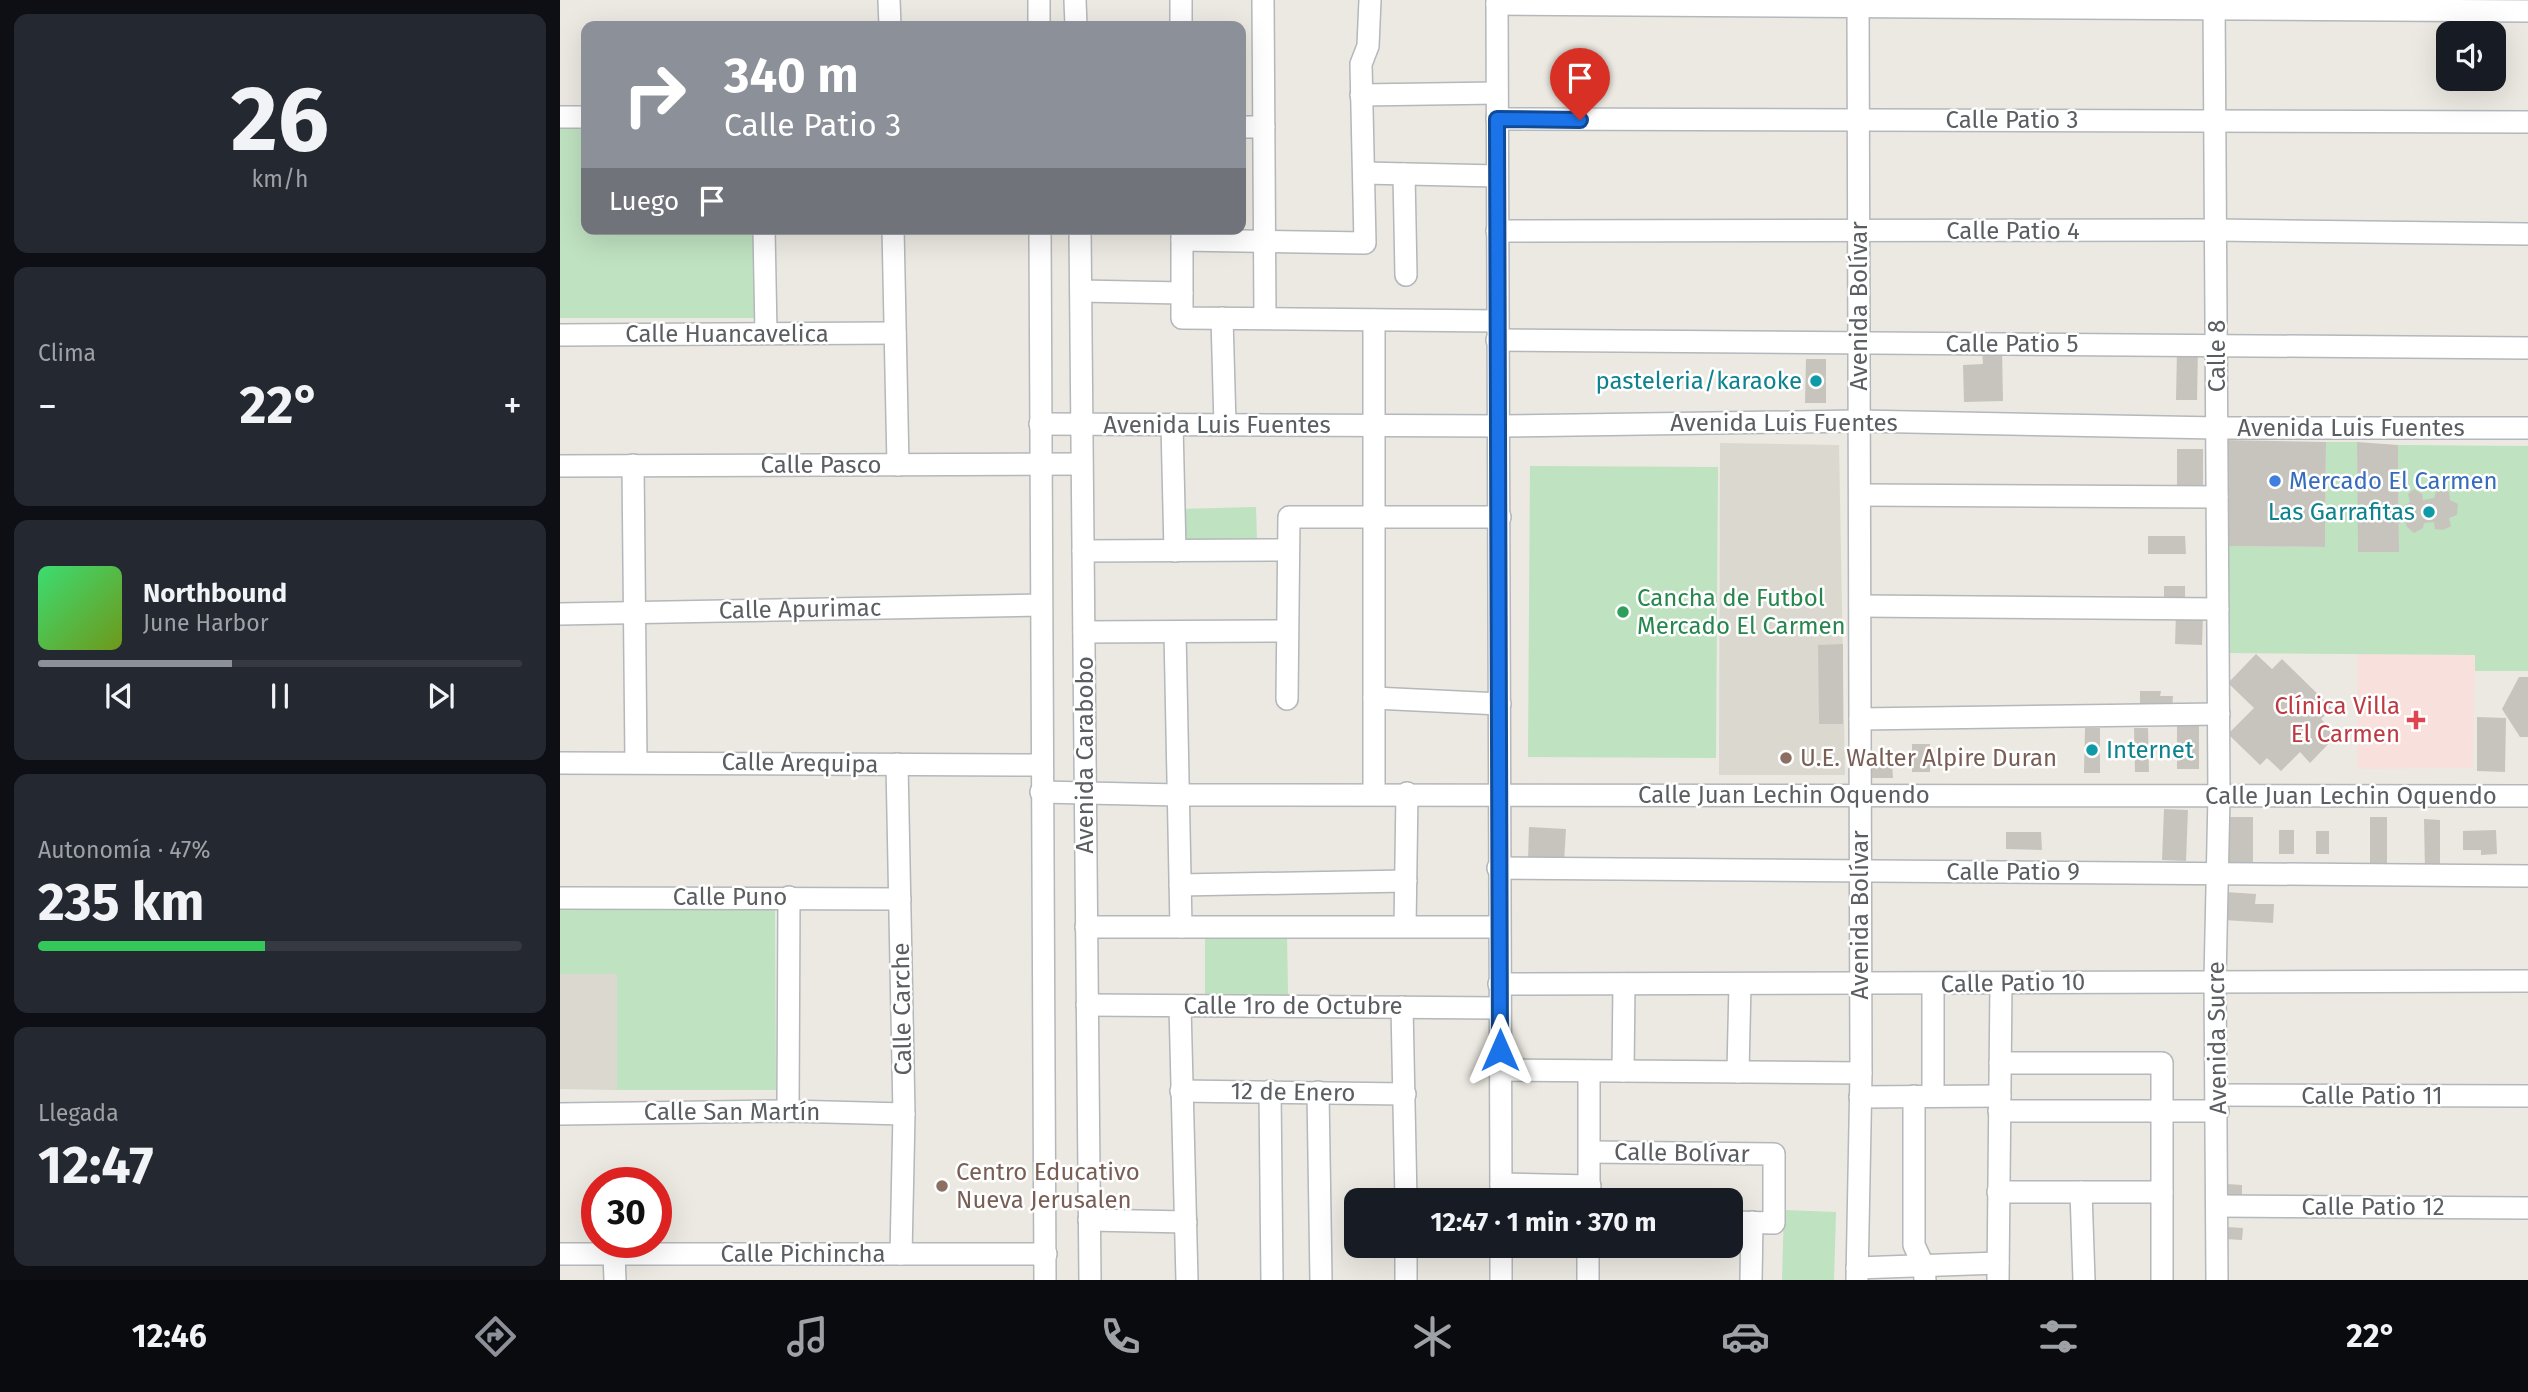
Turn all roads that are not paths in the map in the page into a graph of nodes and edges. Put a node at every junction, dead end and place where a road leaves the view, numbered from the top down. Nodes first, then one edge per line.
1 (889, 0) edge
2 (1039, 0) edge
3 (1076, 0) edge
4 (1181, 0) edge
5 (1262, 0) edge
6 (1370, 0) edge
7 (1497, 2) edge
8 (1858, 3) edge
9 (2214, 3) edge
10 (2528, 10) edge
11 (890, 21) edge
12 (1039, 21) edge
13 (1076, 21) edge
14 (1181, 21) edge
15 (1497, 93) junction
16 (1361, 95) junction
17 (560, 117) edge
18 (581, 117) edge
19 (1497, 119) junction
20 (1858, 120) junction
21 (2215, 120) junction
22 (2528, 122) edge
23 (1246, 127) edge
24 (1264, 127) junction
25 (1364, 173) junction
26 (1404, 174) junction
27 (1497, 176) junction
28 (2216, 230) junction
29 (1497, 231) junction
30 (1858, 232) junction
31 (2528, 234) edge
32 (764, 235) edge
33 (893, 235) edge
34 (1040, 235) edge
35 (1080, 235) edge
36 (1182, 235) edge
37 (1265, 242) junction
38 (1406, 275) dead end
39 (1081, 291) junction
40 (1182, 293) junction
41 (1222, 318) junction
42 (1265, 318) junction
43 (1374, 320) junction
44 (1497, 330) junction
45 (766, 333) junction
46 (895, 333) junction
47 (560, 335) edge
48 (2217, 344) junction
49 (1859, 345) junction
50 (2528, 348) edge
51 (1859, 421) junction
52 (1041, 424) junction
53 (1082, 425) junction
54 (1172, 425) junction
55 (1224, 425) junction
56 (1374, 426) junction
57 (1500, 426) junction
58 (2217, 428) junction
59 (2528, 428) edge
60 (1040, 464) junction
61 (1082, 464) junction
62 (898, 465) junction
63 (560, 466) edge
64 (633, 466) junction
65 (1860, 495) junction
66 (2217, 497) junction
67 (1374, 517) junction
68 (1500, 517) junction
69 (1287, 550) junction
70 (1083, 551) junction
71 (1175, 551) junction
72 (1041, 605) junction
73 (1860, 606) junction
74 (2218, 610) junction
75 (635, 612) junction
76 (560, 614) edge
77 (1287, 631) junction
78 (1084, 632) junction
79 (1175, 632) junction
80 (1374, 698) junction
81 (1287, 699) dead end
82 (1500, 704) junction
83 (2219, 714) junction
84 (1860, 719) junction
85 (636, 761) junction
86 (560, 762) edge
87 (897, 764) junction
88 (1041, 765) junction
89 (1041, 792) junction
90 (1084, 793) junction
91 (1374, 793) junction
92 (1407, 793) junction
93 (1500, 794) junction
94 (1178, 795) junction
95 (1860, 796) junction
96 (2219, 796) junction
97 (2528, 796) edge
98 (1498, 868) junction
99 (1860, 872) junction
100 (2218, 873) junction
101 (2528, 876) edge
102 (1406, 881) junction
103 (1180, 885) junction
104 (789, 897) junction
105 (560, 898) edge
106 (900, 899) junction
107 (1086, 926) junction
108 (1405, 926) junction
109 (1181, 927) junction
110 (1499, 927) junction
111 (2215, 980) junction
112 (2528, 981) edge
113 (1499, 984) junction
114 (1624, 984) junction
115 (1740, 984) junction
116 (1933, 984) junction
117 (2001, 984) junction
118 (1861, 985) junction
119 (1087, 1005) junction
120 (1180, 1006) junction
121 (1402, 1007) junction
122 (1499, 1008) junction
123 (2000, 1063) junction
124 (1500, 1070) junction
125 (1589, 1071) junction
126 (1623, 1071) junction
127 (1738, 1072) junction
128 (1861, 1073) junction
129 (1181, 1091) junction
130 (1270, 1091) junction
131 (1318, 1092) junction
132 (1405, 1094) junction
133 (1923, 1096) junction
134 (2528, 1096) edge
135 (1860, 1097) junction
136 (1999, 1103) junction
137 (2217, 1103) junction
138 (788, 1111) junction
139 (2162, 1111) junction
140 (560, 1114) edge
141 (904, 1114) junction
142 (1590, 1152) junction
143 (1406, 1188) edge
144 (1501, 1188) edge
145 (1589, 1188) edge
146 (1998, 1192) junction
147 (2081, 1192) junction
148 (2162, 1192) junction
149 (2218, 1206) junction
150 (2528, 1208) edge
151 (1089, 1220) junction
152 (1186, 1222) junction
153 (1743, 1222) edge
154 (1743, 1234) edge
155 (560, 1254) edge
156 (581, 1254) edge
157 (672, 1254) edge
158 (901, 1254) junction
159 (1046, 1254) junction
160 (614, 1258) edge
161 (1406, 1258) edge
162 (1501, 1258) edge
163 (1588, 1258) edge
164 (1998, 1272) edge
165 (1925, 1273) edge
166 (1857, 1274) edge
167 (615, 1280) edge
168 (1045, 1280) edge
169 (1090, 1280) edge
170 (1187, 1280) edge
171 (1272, 1280) edge
172 (1321, 1280) edge
173 (1406, 1280) edge
174 (1501, 1280) edge
175 (1588, 1280) edge
176 (1751, 1280) edge
177 (2084, 1280) edge
178 (2162, 1280) edge
179 (2217, 1280) edge

1 - 11 street
2 - 12 street
3 - 13 street
4 - 14 street
5 - 24 street
6 - 16 street
7 - 8 street
7 - 15 street
8 - 9 street
8 - 20 street, Avenida Bolívar
9 - 10 street
9 - 21 street, Calle 8
15 - 16 street
15 - 19 street
16 - 25 street
17 - 18 street
19 - 20 street, Calle Patio 3
19 - 27 street
20 - 21 street, Calle Patio 3
20 - 30 street, Avenida Bolívar
21 - 22 street, Calle Patio 3
21 - 28 street, Calle 8
23 - 24 street
24 - 37 street
25 - 26 street
25 - 37 street
26 - 27 street
26 - 38 street
27 - 29 street
28 - 30 street, Calle Patio 4
28 - 31 street, Calle Patio 4
28 - 48 street, Calle 8
29 - 30 street, Calle Patio 4
29 - 44 street
30 - 49 street, Avenida Bolívar
32 - 45 street
33 - 46 street
34 - 52 street, Avenida Carabobo
35 - 39 street, Avenida Carabobo
36 - 37 street
36 - 40 street
37 - 42 street
39 - 40 street
39 - 53 street, Avenida Carabobo
40 - 41 street, Calle Patio 5
41 - 42 street, Calle Patio 5
41 - 55 street
42 - 43 street, Calle Patio 5
43 - 44 street, Calle Patio 5
43 - 56 street
44 - 49 street, Calle Patio 5
44 - 57 street
45 - 46 street, Calle Huancavelica
45 - 47 street, Calle Huancavelica
46 - 62 street
48 - 49 street, Calle Patio 5
48 - 50 street, Calle Patio 5
48 - 58 street, Calle 8
49 - 51 street, Avenida Bolívar
51 - 57 street, Avenida Luis Fuentes
51 - 58 street, Avenida Luis Fuentes
51 - 65 street, Avenida Bolívar
52 - 53 street, Avenida Luis Fuentes
52 - 60 street, Avenida Carabobo
53 - 54 street, Avenida Luis Fuentes
53 - 61 street, Avenida Carabobo
54 - 55 street, Avenida Luis Fuentes
54 - 71 street
55 - 56 street, Avenida Luis Fuentes
56 - 57 street, Avenida Luis Fuentes
56 - 67 street
57 - 68 street
58 - 59 street, Avenida Luis Fuentes
58 - 66 street, Calle 8
60 - 61 street, Calle Pasco
60 - 62 street, Calle Pasco
60 - 72 street, Avenida Carabobo
61 - 70 street, Avenida Carabobo
62 - 64 street, Calle Pasco
63 - 64 street, Calle Pasco
64 - 75 street
65 - 66 street
65 - 73 street, Avenida Bolívar
66 - 74 street, Calle 8
67 - 68 street
67 - 69 street
67 - 80 street
68 - 82 street
69 - 71 street
69 - 77 street
70 - 71 street
70 - 78 street, Avenida Carabobo
72 - 75 street, Calle Apurimac
72 - 88 street, Avenida Carabobo
73 - 74 street
73 - 84 street, Avenida Bolívar
74 - 83 street, Calle 8
75 - 76 street, Calle Apurimac
75 - 85 street
77 - 79 street
77 - 81 street
78 - 79 street
78 - 90 street, Avenida Carabobo
79 - 94 street
80 - 82 street
80 - 91 street
82 - 93 street
83 - 84 street
83 - 96 street, Calle 8
84 - 95 street, Avenida Bolívar
85 - 86 street, Calle Arequipa
85 - 87 street, Calle Arequipa
87 - 88 street, Calle Arequipa
87 - 106 street, Calle Carche
88 - 89 street, Avenida Carabobo
89 - 90 street, Calle Juan Lechin Oquendo
89 - 159 street, Avenida Carabobo
90 - 94 street, Calle Juan Lechin Oquendo
90 - 107 street, Avenida Carabobo
91 - 92 street, Calle Juan Lechin Oquendo
91 - 94 street, Calle Juan Lechin Oquendo
92 - 93 street, Calle Juan Lechin Oquendo
92 - 102 street
93 - 95 street, Calle Juan Lechin Oquendo
93 - 98 street
94 - 103 street
95 - 96 street, Calle Juan Lechin Oquendo
95 - 99 street, Avenida Bolívar
96 - 97 street, Calle Juan Lechin Oquendo
96 - 100 street, Avenida Sucre
98 - 99 street, Calle Patio 9
98 - 110 street
99 - 100 street, Calle Patio 9
99 - 118 street, Avenida Bolívar
100 - 101 street, Calle Patio 9
100 - 111 street, Avenida Sucre
102 - 103 street
102 - 108 street
103 - 109 street
104 - 105 street, Calle Puno
104 - 106 street, Calle Puno
104 - 138 street
106 - 141 street, Calle Carche
107 - 109 street
107 - 119 street, Avenida Carabobo
108 - 109 street
108 - 110 street
110 - 113 street
111 - 112 street, Calle Patio 10
111 - 117 street, Calle Patio 10
111 - 137 street, Avenida Sucre
113 - 114 street, Calle Patio 10
113 - 122 street
114 - 115 street, Calle Patio 10
114 - 126 street
115 - 118 street, Calle Patio 10
115 - 127 street
116 - 117 street, Calle Patio 10
116 - 118 street, Calle Patio 10
116 - 133 street
117 - 123 street
118 - 128 street, Avenida Bolívar
119 - 120 street, Calle 1ro de Octubre
119 - 151 street, Avenida Carabobo
120 - 121 street, Calle 1ro de Octubre
120 - 129 street
121 - 122 street, Calle 1ro de Octubre
121 - 132 street
122 - 124 street
123 - 136 street
123 - 139 street
124 - 125 street
124 - 144 street
125 - 126 street
125 - 142 street
126 - 127 street
127 - 128 street
128 - 135 street, Avenida Bolívar
129 - 130 street, 12 de Enero
129 - 152 street
130 - 131 street, 12 de Enero
130 - 171 street
131 - 132 street, 12 de Enero
131 - 172 street
132 - 143 street
133 - 135 street, Calle Patio 11
133 - 136 street, Calle Patio 11
133 - 165 street
134 - 137 street, Calle Patio 11
135 - 166 street, Avenida Bolívar
136 - 139 street, Calle Patio 11
136 - 146 street
137 - 139 street, Calle Patio 11
137 - 149 street, Avenida Sucre
138 - 140 street, Calle San Martín
138 - 141 street, Calle San Martín
139 - 148 street
141 - 158 street, Calle Carche
142 - 145 street
142 - 153 street, Calle Bolívar
146 - 147 street
146 - 164 street
147 - 148 street
147 - 177 street
148 - 178 street
149 - 150 street, Calle Patio 12
149 - 179 street, Avenida Sucre
151 - 152 street
151 - 169 street, Avenida Carabobo
152 - 170 street
154 - 176 street
155 - 156 street, Calle Pichincha
157 - 158 street, Calle Pichincha
158 - 159 street, Calle Pichincha
159 - 168 street, Avenida Carabobo
160 - 167 street
161 - 173 street
162 - 174 street
163 - 175 street
164 - 165 street
165 - 166 street

